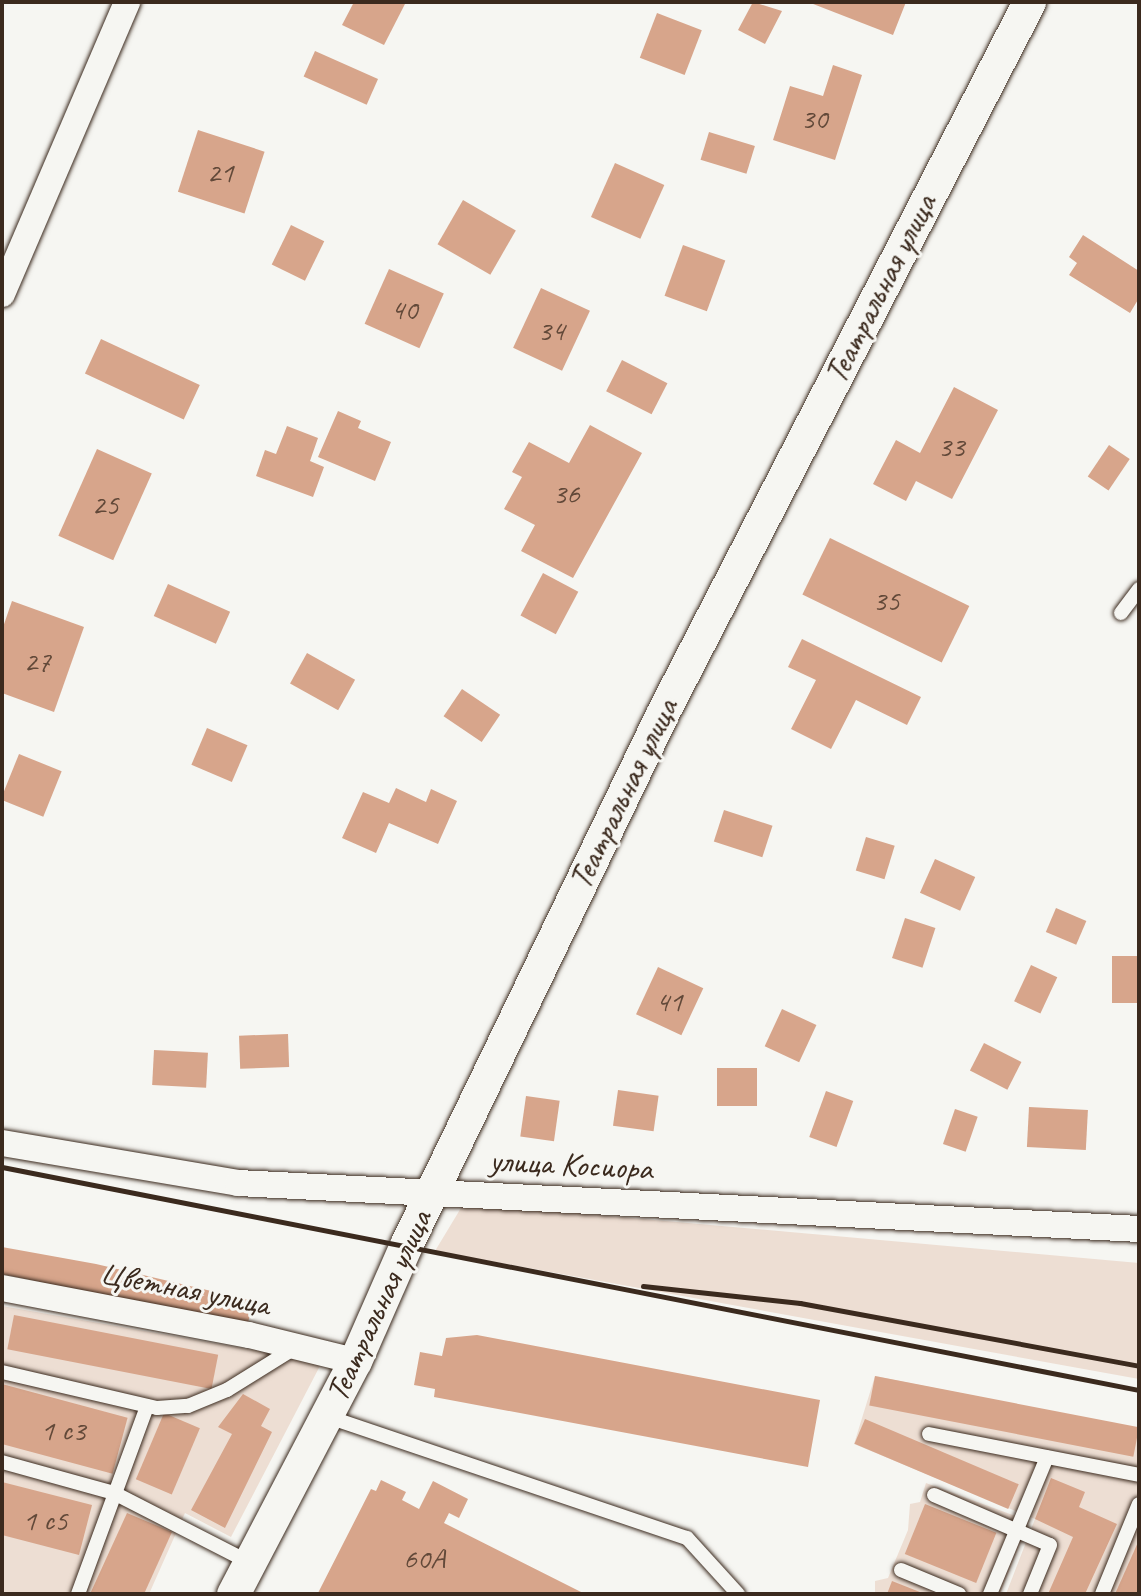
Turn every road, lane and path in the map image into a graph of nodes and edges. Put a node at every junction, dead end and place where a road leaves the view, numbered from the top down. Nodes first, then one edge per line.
1 (127, 2) edge
2 (1029, 2) edge
3 (11, 244) edge
4 (2, 294) edge
5 (1139, 589) edge
6 (1121, 613) dead end
7 (2, 1143) edge
8 (432, 1193) junction
9 (1139, 1229) edge
10 (2, 1288) edge
11 (296, 1347) junction
12 (355, 1361) junction
13 (2, 1372) edge
14 (147, 1406) junction
15 (326, 1416) junction
16 (929, 1434) dead end
17 (1047, 1457) junction
18 (2, 1462) edge
19 (1139, 1475) edge
20 (114, 1493) junction
21 (934, 1495) dead end
22 (1139, 1504) edge
23 (1017, 1530) junction
24 (251, 1563) junction
25 (901, 1570) dead end
26 (78, 1594) edge
27 (233, 1594) edge
28 (738, 1594) edge
29 (959, 1594) edge
30 (990, 1594) edge
31 (1030, 1594) edge
32 (1102, 1594) edge

1 - 3 street
2 - 8 street, Театральная улица
3 - 4 street
5 - 6 lane
7 - 8 street, улица Косиора
8 - 9 street, улица Косиора
8 - 12 street, Театральная улица
10 - 11 street, Цветная улица
11 - 12 street, Цветная улица
11 - 14 lane
12 - 15 street, Театральная улица
13 - 14 lane
14 - 20 lane
15 - 24 street, Театральная улица
15 - 28 lane
16 - 17 lane
17 - 19 lane
17 - 23 lane
18 - 20 lane
20 - 24 lane
20 - 26 lane
21 - 23 lane
22 - 32 lane
23 - 30 lane
23 - 31 lane
24 - 27 street, Театральная улица
25 - 29 lane

